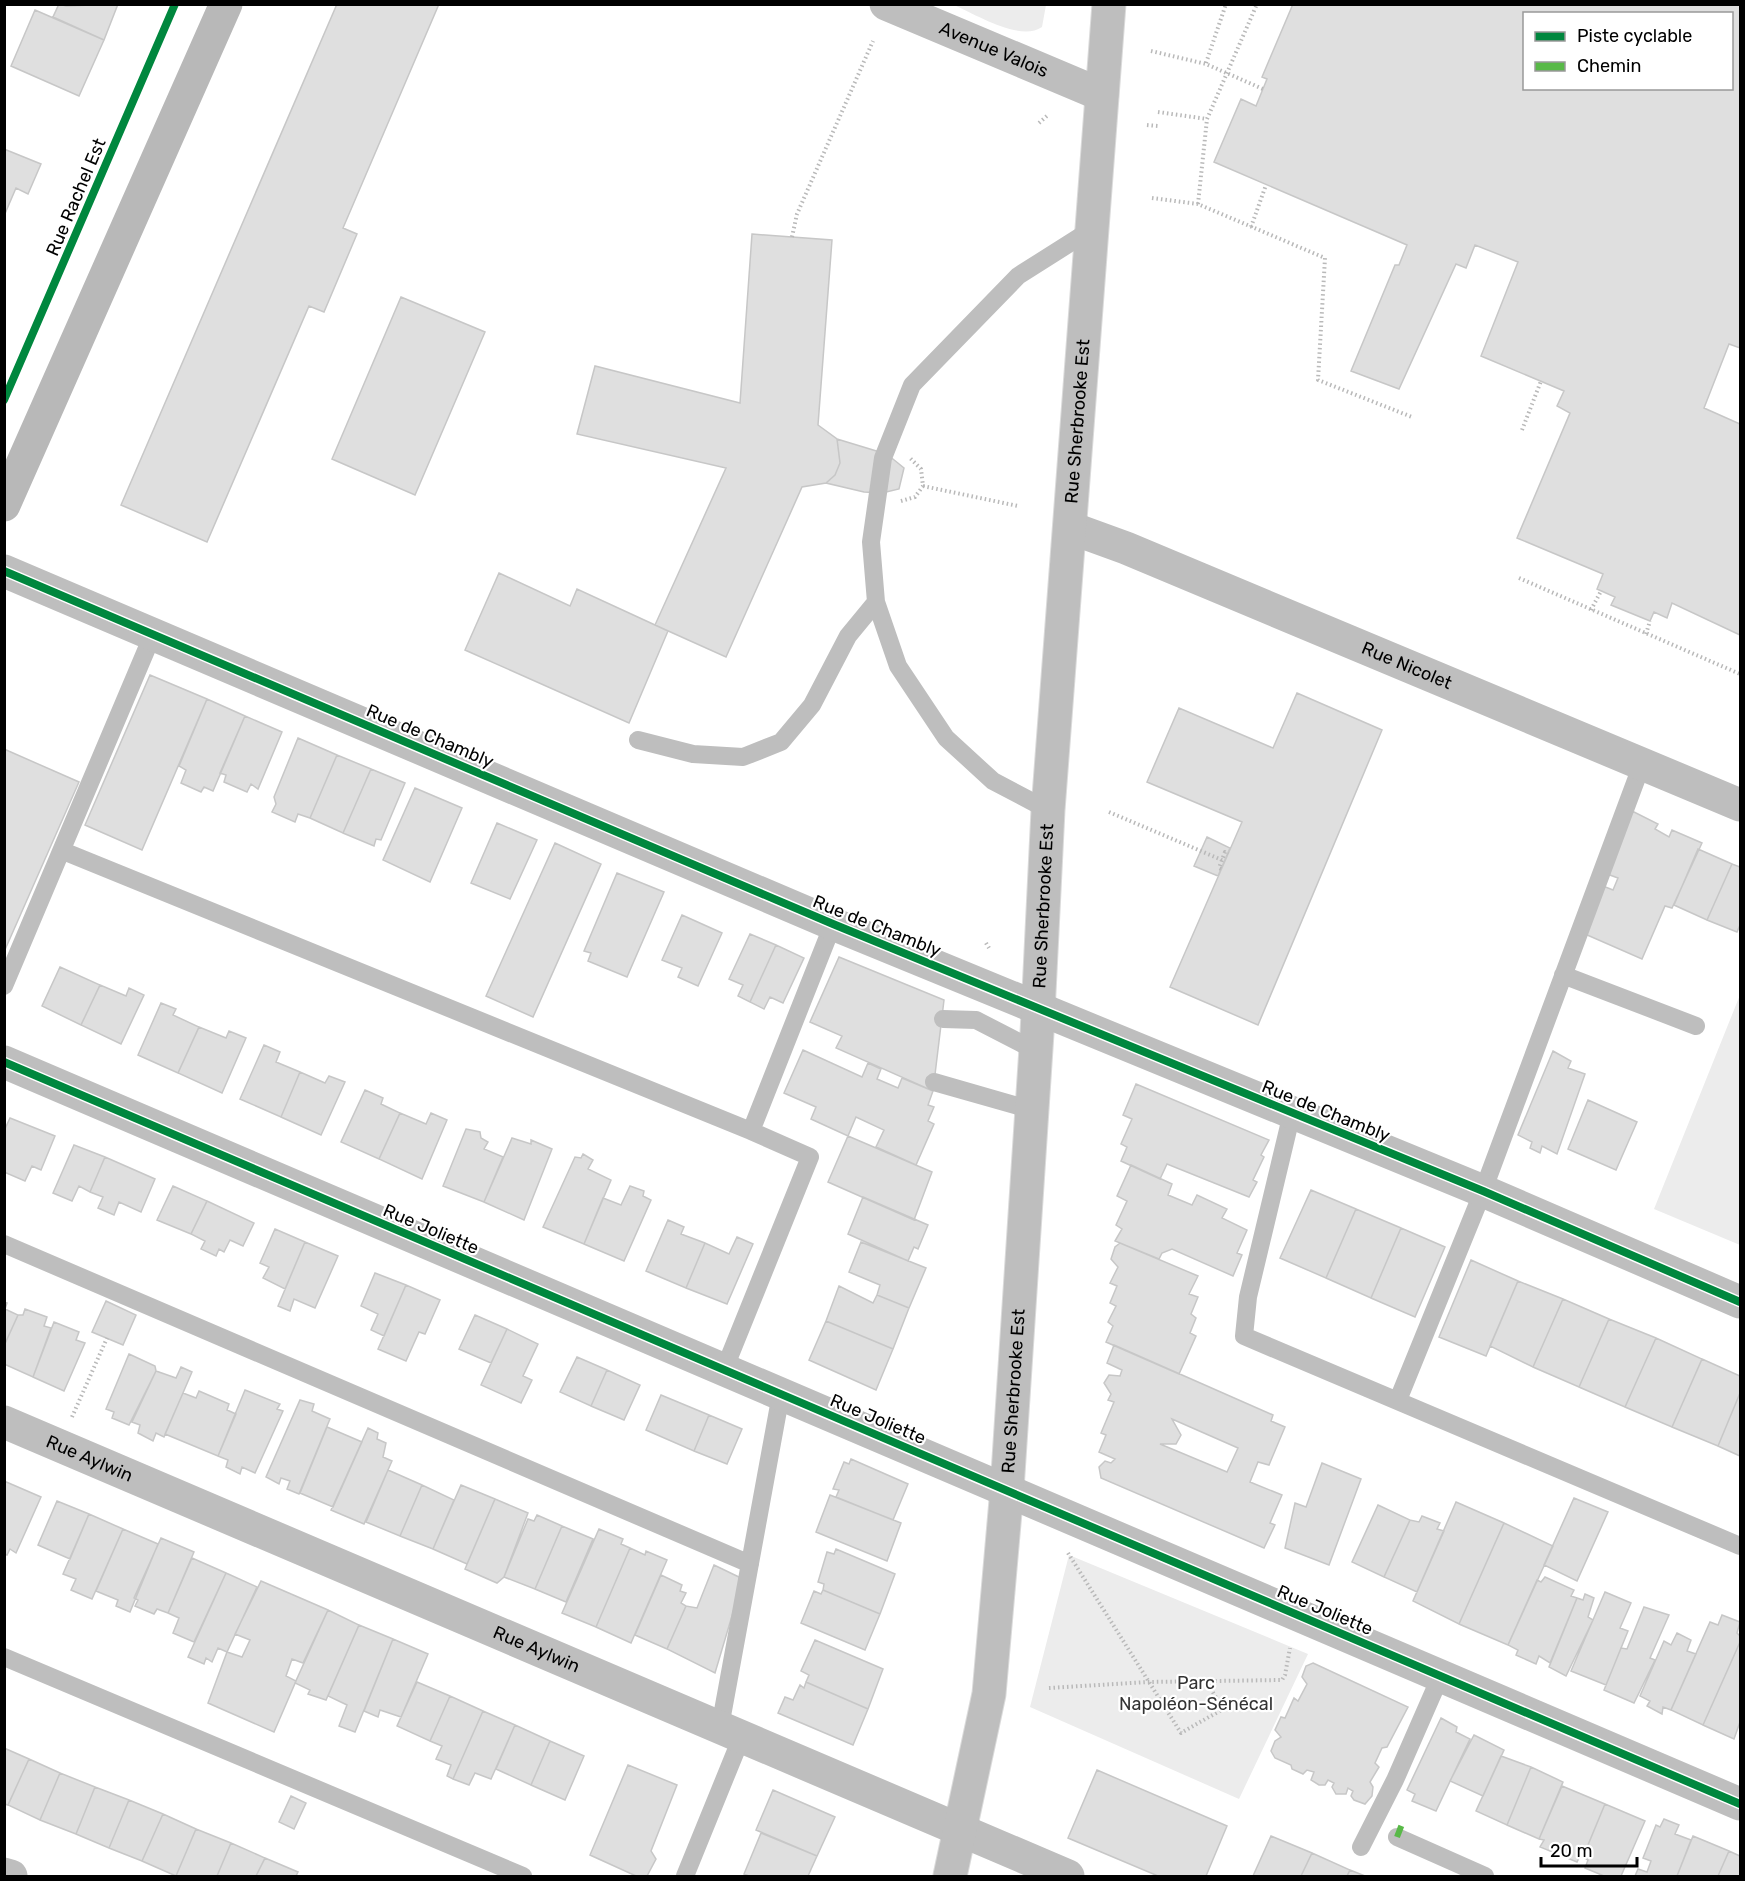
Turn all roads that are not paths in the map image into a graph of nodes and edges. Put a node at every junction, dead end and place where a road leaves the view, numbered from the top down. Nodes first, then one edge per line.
1 (226, 4) edge
2 (886, 4) edge
3 (1109, 4) edge
4 (1102, 95) junction
5 (1092, 229) junction
6 (4, 505) edge
7 (1071, 528) junction
8 (4, 571) edge
9 (876, 602) junction
10 (153, 634) junction
11 (638, 740) dead end
12 (1642, 764) junction
13 (1740, 805) edge
14 (1048, 810) junction
15 (63, 851) junction
16 (833, 924) junction
17 (1563, 975) junction
18 (4, 986) edge
19 (1038, 1008) junction
20 (943, 1019) dead end
21 (1696, 1026) dead end
22 (1036, 1051) junction
23 (4, 1062) edge
24 (934, 1082) dead end
25 (1032, 1110) junction
26 (1292, 1113) junction
27 (751, 1131) junction
28 (1483, 1191) junction
29 (4, 1244) edge
30 (1740, 1302) edge
31 (724, 1370) junction
32 (781, 1394) junction
33 (1398, 1400) junction
34 (4, 1422) edge
35 (1006, 1489) junction
36 (1740, 1546) edge
37 (750, 1564) junction
38 (4, 1657) edge
39 (1441, 1675) junction
40 (731, 1732) junction
41 (1740, 1804) edge
42 (961, 1830) junction
43 (1397, 1837) dead end
44 (1361, 1847) dead end
45 (4, 1874) edge
46 (11, 1876) edge
47 (523, 1876) edge
48 (685, 1876) edge
49 (950, 1876) edge
50 (1068, 1876) edge
51 (1485, 1876) edge

1 - 6 main road
2 - 4 street, Avenue Valois
3 - 4 street, Rue Sherbrooke Est
4 - 5 street, Rue Sherbrooke Est
5 - 7 street, Rue Sherbrooke Est
5 - 9 lane
7 - 12 street, Rue Nicolet
7 - 14 street, Rue Sherbrooke Est
8 - 10 street, Rue de Chambly
9 - 11 lane
9 - 14 lane
10 - 15 lane
10 - 16 street, Rue de Chambly
12 - 13 street, Rue Nicolet
12 - 17 lane
14 - 19 street, Rue Sherbrooke Est
15 - 18 lane
15 - 27 lane
16 - 19 street, Rue de Chambly
16 - 27 lane
17 - 21 lane
17 - 28 lane
19 - 22 street, Rue Sherbrooke Est
19 - 26 street, Rue de Chambly
20 - 22 lane
22 - 25 street, Rue Sherbrooke Est
23 - 31 street, Rue Joliette
24 - 25 lane
25 - 35 street, Rue Sherbrooke Est
26 - 28 street, Rue de Chambly
26 - 33 lane
27 - 31 lane
28 - 30 street, Rue de Chambly
28 - 33 lane
29 - 37 lane
31 - 32 street, Rue Joliette
32 - 35 street, Rue Joliette
32 - 37 lane
33 - 36 lane
34 - 40 street, Rue Aylwin
35 - 39 street, Rue Joliette
35 - 42 street, Rue Sherbrooke Est
37 - 40 lane
38 - 47 lane
39 - 41 street, Rue Joliette
39 - 44 lane
40 - 42 street, Rue Aylwin
40 - 48 lane
42 - 49 street, Rue Sherbrooke Est
42 - 50 street, Rue Aylwin
43 - 51 lane
45 - 46 street

